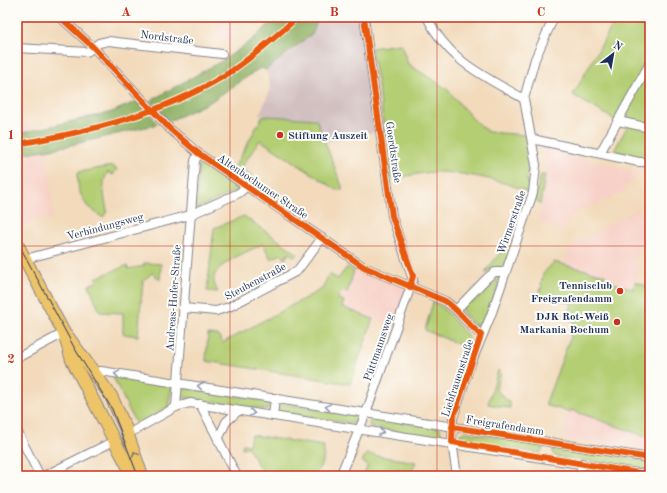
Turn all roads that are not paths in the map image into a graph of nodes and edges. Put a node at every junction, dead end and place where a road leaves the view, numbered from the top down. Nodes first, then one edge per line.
1 (60, 17) edge
2 (364, 17) edge
3 (426, 17) edge
4 (554, 17) edge
5 (93, 47) junction
6 (17, 48) edge
7 (222, 54) dead end
8 (650, 63) edge
9 (524, 99) junction
10 (618, 121) junction
11 (650, 128) edge
12 (532, 139) junction
13 (198, 153) junction
14 (600, 153) junction
15 (650, 162) edge
16 (246, 187) junction
17 (190, 215) junction
18 (322, 238) junction
19 (17, 244) edge
20 (25, 259) junction
21 (506, 272) junction
22 (410, 287) junction
23 (183, 308) junction
24 (456, 310) junction
25 (64, 333) junction
26 (481, 335) junction
27 (17, 358) edge
28 (94, 372) junction
29 (177, 383) junction
30 (84, 384) junction
31 (275, 398) junction
32 (200, 404) junction
33 (176, 407) junction
34 (238, 411) junction
35 (366, 413) junction
36 (273, 416) junction
37 (452, 427) junction
38 (359, 429) junction
39 (17, 431) edge
40 (128, 434) junction
41 (218, 440) junction
42 (114, 441) junction
43 (452, 442) junction
44 (549, 442) junction
45 (547, 458) junction
46 (650, 458) edge
47 (582, 463) junction
48 (650, 475) edge
49 (40, 476) edge
50 (44, 476) edge
51 (133, 476) edge
52 (142, 476) edge
53 (237, 476) edge
54 (340, 476) edge
55 (457, 476) edge
56 (580, 476) edge

1 - 5 street, Altenbochumer Straße
2 - 22 street, Goerdtstraße
3 - 9 street
4 - 9 street, Wirmerstraße
5 - 6 street, Nordstraße
5 - 7 street, Nordstraße
5 - 13 street, Altenbochumer Straße
8 - 10 street
9 - 12 street, Wirmerstraße
10 - 11 street
10 - 14 street
12 - 14 street
12 - 21 street, Wirmerstraße
13 - 16 street, Altenbochumer Straße
13 - 17 street, Andreas-Hofer-Straße
14 - 15 street
16 - 17 street
16 - 18 street, Altenbochumer Straße
17 - 20 street, Verbindungsweg
17 - 23 street, Andreas-Hofer-Straße
18 - 22 street, Altenbochumer Straße
18 - 23 street, Steubenstraße
19 - 20 main road
20 - 25 main road
21 - 24 street, Wirmerstraße
21 - 26 street, Wirmerstraße
22 - 24 street, Altenbochumer Straße
22 - 35 street, Püttmannsweg
23 - 29 street, Andreas-Hofer-Straße
24 - 26 street, Altenbochumer Straße
25 - 27 street
25 - 28 main road
25 - 30 main road
26 - 37 street, Liebfrauenstraße
29 -> 28 street, Freigrafendamm
28 - 30 main road
28 - 40 main road
31 -> 29 street, Freigrafendamm
29 - 33 street
30 - 42 main road
35 -> 31 street, Freigrafendamm
31 - 36 street
32 - 33 street
32 - 34 street
32 - 41 street
33 - 40 street
34 -> 36 street
34 - 41 street
35 - 37 street, Freigrafendamm
35 - 38 street
36 - 38 street
37 - 43 street, Freigrafendamm
37 - 44 street, Freigrafendamm
38 -> 43 street
38 - 54 street
39 - 49 street
40 - 42 main road
52 -> 40 main road
41 - 53 street
42 - 50 street
42 - 51 main road
43 - 45 street
43 - 55 street
44 - 45 street, Freigrafendamm
44 - 46 street, Freigrafendamm
45 - 47 street
47 - 48 street
47 - 56 street

